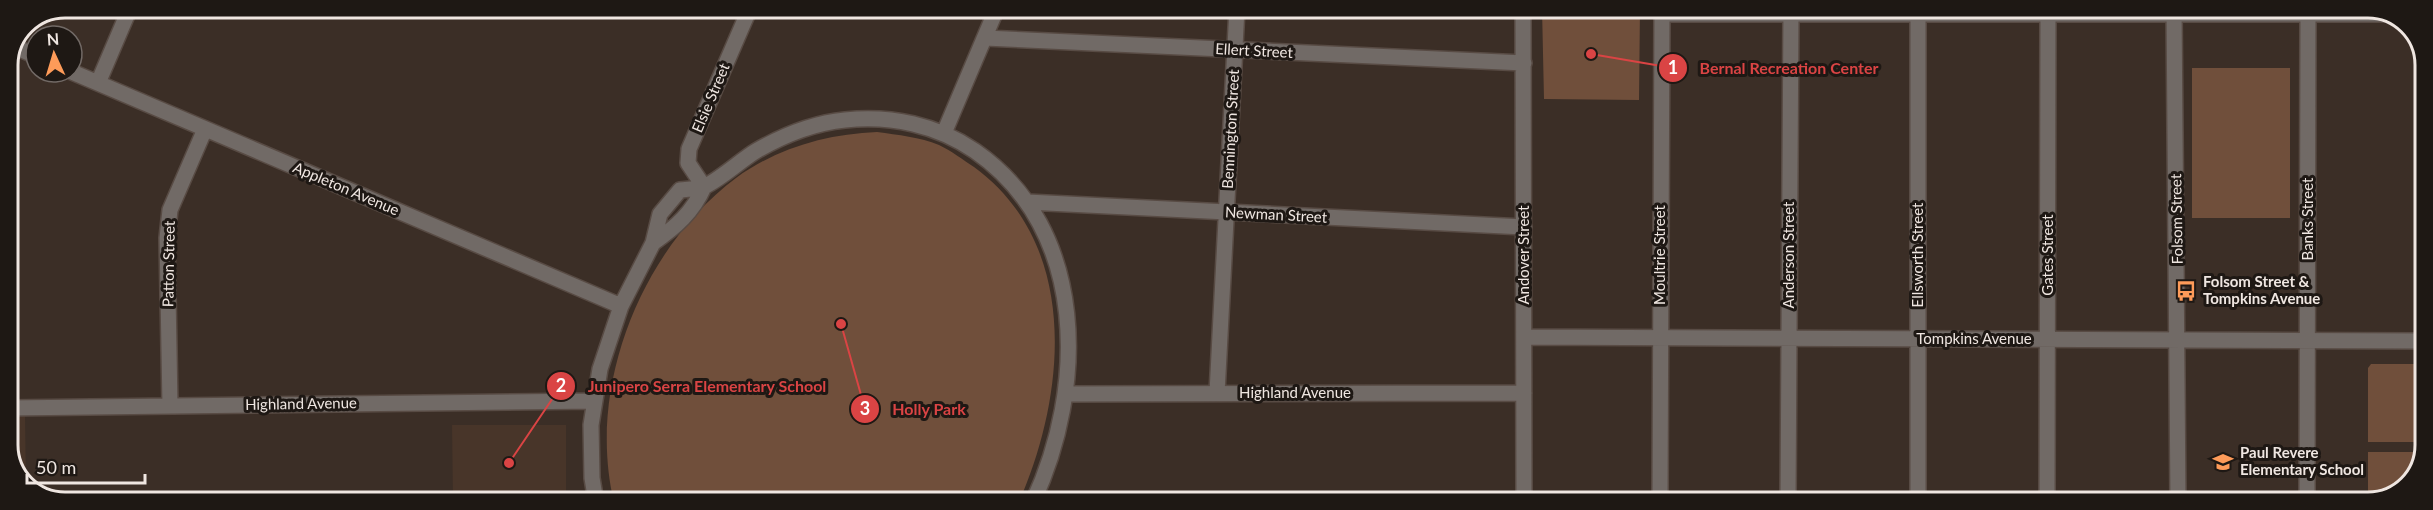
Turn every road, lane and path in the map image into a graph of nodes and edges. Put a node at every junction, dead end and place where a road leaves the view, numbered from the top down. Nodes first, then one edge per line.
1 (126, 18) edge
2 (746, 18) edge
3 (993, 18) edge
4 (1237, 18) edge
5 (1523, 18) edge
6 (1662, 18) edge
7 (1790, 18) edge
8 (1918, 18) edge
9 (2048, 18) edge
10 (2174, 18) edge
11 (2308, 18) edge
12 (984, 38) junction
13 (1235, 50) junction
14 (1524, 63) junction
15 (84, 77) edge
16 (98, 83) junction
17 (206, 129) junction
18 (944, 133) junction
19 (704, 187) junction
20 (1027, 202) junction
21 (1227, 212) junction
22 (1524, 227) junction
23 (653, 243) junction
24 (621, 306) junction
25 (1524, 338) junction
26 (1659, 338) junction
27 (1788, 338) junction
28 (1918, 339) junction
29 (2048, 339) junction
30 (2178, 340) junction
31 (2308, 340) junction
32 (2415, 341) edge
33 (1217, 393) junction
34 (1524, 393) junction
35 (1065, 394) junction
36 (594, 401) junction
37 (170, 406) junction
38 (18, 408) edge
39 (595, 492) edge
40 (1037, 492) edge
41 (1524, 492) edge
42 (1659, 492) edge
43 (1788, 492) edge
44 (1918, 492) edge
45 (2047, 492) edge
46 (2178, 492) edge
47 (2307, 492) edge

1 - 16 street
2 - 19 street, Elsie Street
3 - 12 street
4 - 13 street, Bennington Street
5 - 14 street, Andover Street
6 - 26 street, Moultrie Street
7 - 27 street, Anderson Street
8 - 28 street, Ellsworth Street
9 - 29 street, Gates Street
10 - 30 street, Folsom Street
11 - 31 street, Banks Street
12 - 13 street, Ellert Street
12 - 18 street
13 - 14 street, Ellert Street
13 - 21 street, Bennington Street
14 - 22 street, Andover Street
15 - 16 street, Appleton Avenue
16 - 17 street, Appleton Avenue
17 - 24 street, Appleton Avenue
17 - 37 street, Patton Street
18 - 19 street
18 - 20 street
19 - 23 street
19 - 23 street
20 - 21 street, Newman Street
20 - 35 street
21 - 22 street, Newman Street
21 - 33 street, Bennington Street
22 - 25 street, Andover Street
23 - 24 street
24 - 36 street
25 - 26 street, Tompkins Avenue
25 - 34 street, Andover Street
26 - 27 street, Tompkins Avenue
26 - 42 street, Moultrie Street
27 - 28 street, Tompkins Avenue
27 - 43 street, Anderson Street
28 - 29 street, Tompkins Avenue
28 - 44 street, Ellsworth Street
29 - 30 street, Tompkins Avenue
29 - 45 street, Gates Street
30 - 31 street, Tompkins Avenue
30 - 46 street, Folsom Street
31 - 32 street, Tompkins Avenue
31 - 47 street, Banks Street
33 - 34 street, Highland Avenue
33 - 35 street, Highland Avenue
34 - 41 street, Andover Street
35 - 40 street
36 - 37 street, Highland Avenue
36 - 39 street
37 - 38 street, Highland Avenue

